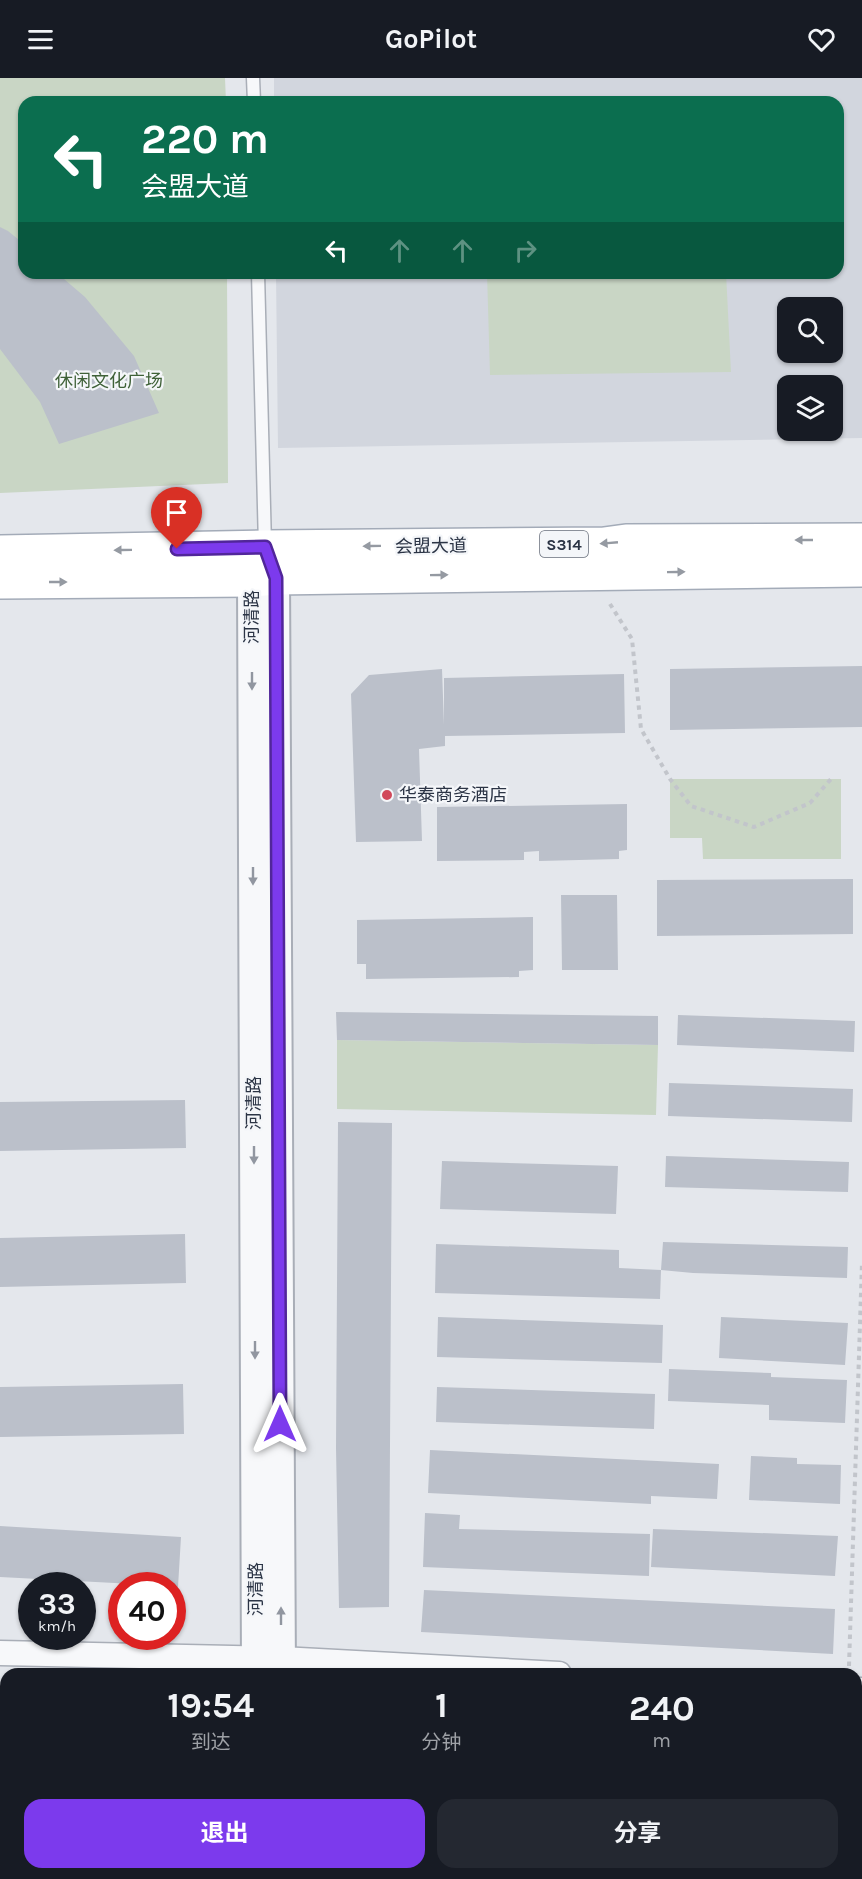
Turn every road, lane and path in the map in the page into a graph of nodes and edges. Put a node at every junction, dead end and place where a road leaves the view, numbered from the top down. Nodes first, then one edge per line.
1 (253, 78) edge
2 (254, 96) edge
3 (258, 279) edge
4 (862, 540) edge
5 (265, 547) junction
6 (0, 552) edge
7 (862, 570) edge
8 (264, 579) junction
9 (0, 582) edge
10 (609, 595) dead end
11 (831, 779) dead end
12 (862, 1262) edge
13 (0, 1653) edge
14 (269, 1666) edge
15 (342, 1668) edge
16 (849, 1668) edge

1 - 2 lane
3 - 5 lane
4 -> 5 main road, 会盟大道 / S314
5 -> 6 main road, 会盟大道 / S314
5 - 8 street, 河清路
8 -> 7 main road, 会盟大道 / S314
9 -> 8 main road, 会盟大道 / S314
8 - 14 street, 河清路
10 - 11 path
12 - 16 path
13 - 14 street
14 - 15 street

